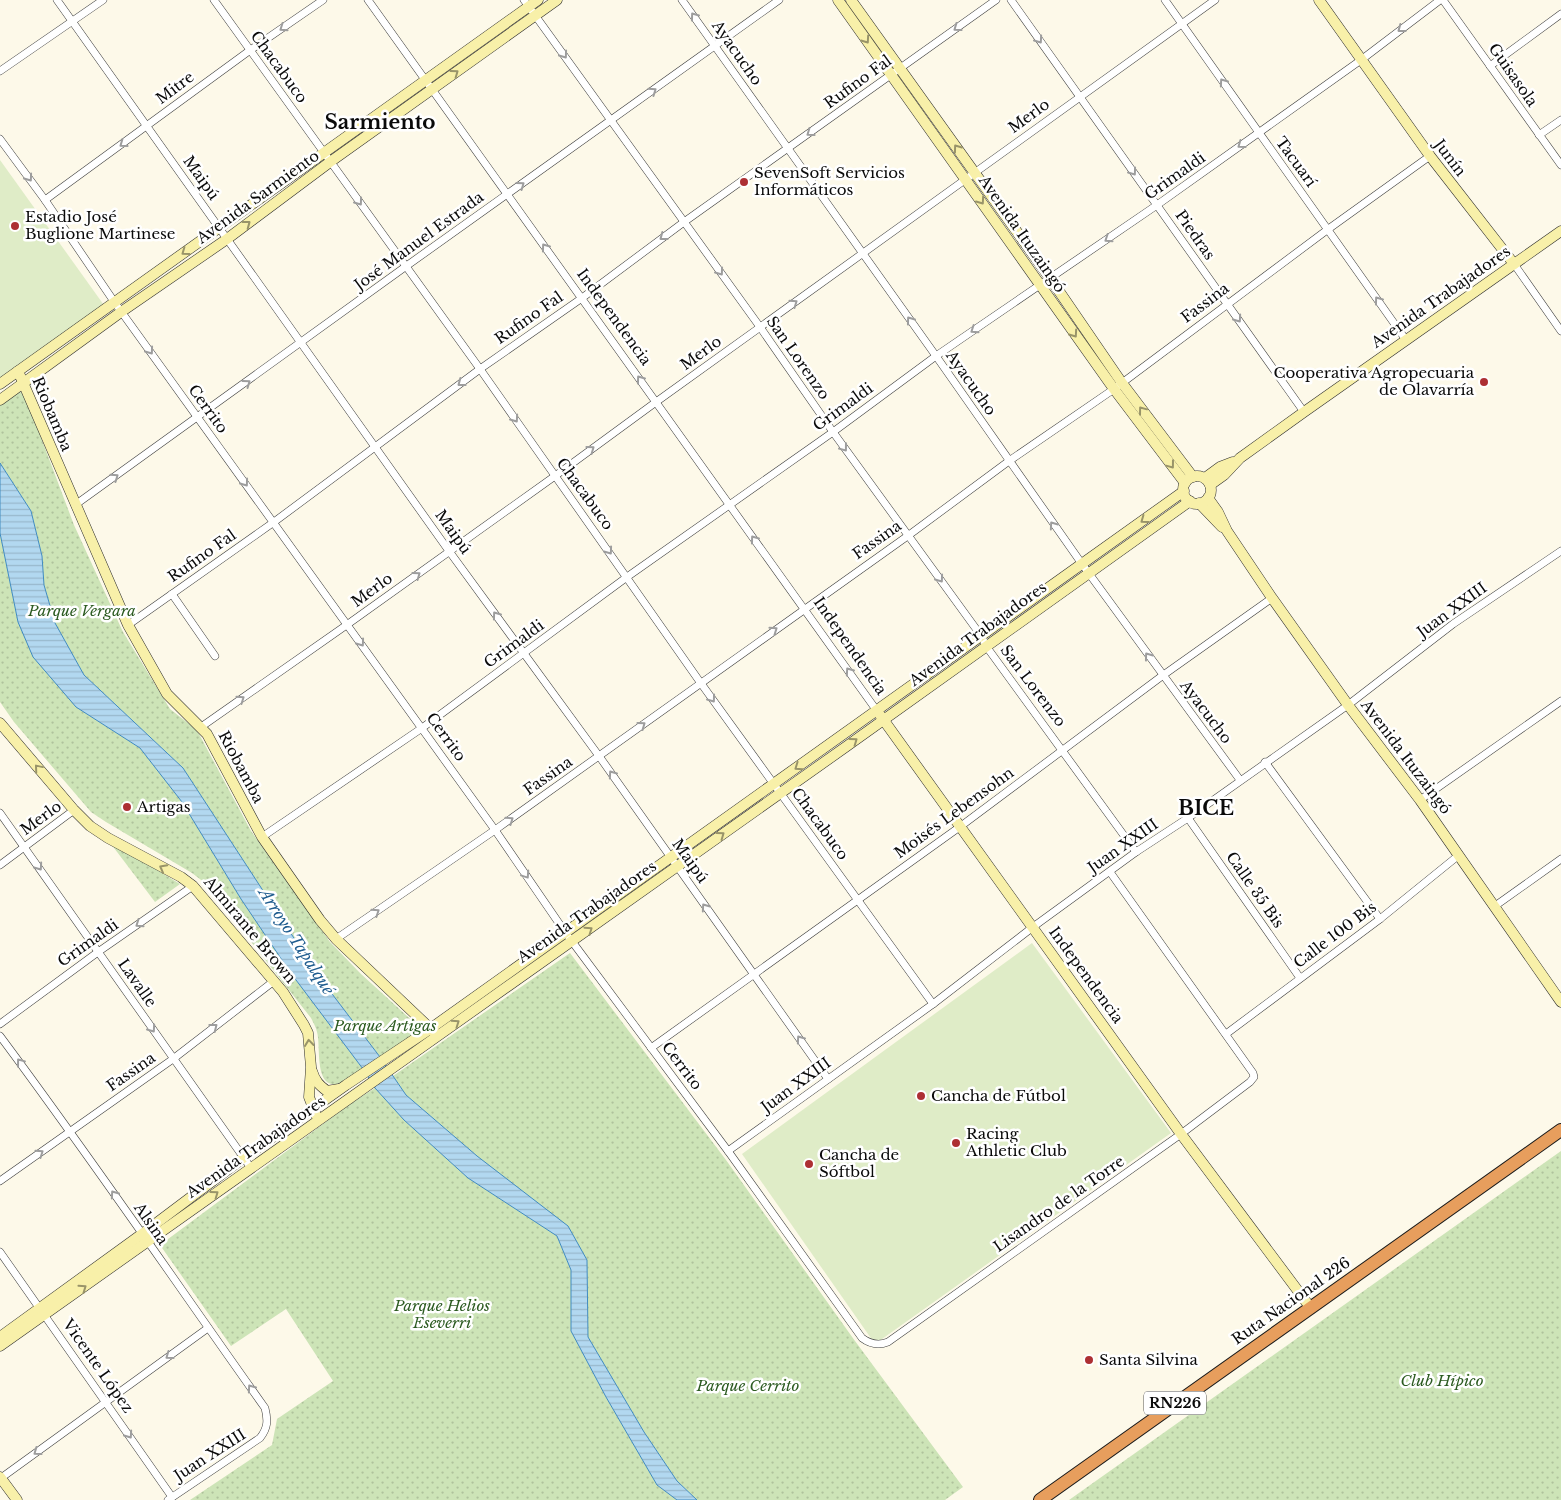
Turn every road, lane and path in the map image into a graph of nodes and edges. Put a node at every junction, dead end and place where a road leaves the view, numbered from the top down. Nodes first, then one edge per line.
1 (57, 0) edge
2 (104, 0) edge
3 (214, 0) edge
4 (323, 0) edge
5 (368, 0) edge
6 (538, 0) edge
7 (557, 0) edge
8 (682, 0) edge
9 (779, 0) edge
10 (838, 0) edge
11 (851, 0) edge
12 (996, 0) edge
13 (1011, 0) edge
14 (1165, 0) edge
15 (1215, 0) edge
16 (1319, 0) edge
17 (1442, 0) edge
18 (526, 3) edge
19 (1561, 14) edge
20 (535, 16) junction
21 (73, 22) junction
22 (1182, 24) junction
23 (716, 47) junction
24 (250, 51) junction
25 (1361, 60) junction
26 (1490, 66) junction
27 (900, 69) junction
28 (0, 71) edge
29 (892, 75) junction
30 (426, 80) junction
31 (432, 89) junction
32 (1079, 97) junction
33 (1561, 120) edge
34 (611, 121) junction
35 (148, 126) junction
36 (1258, 133) junction
37 (1539, 136) junction
38 (0, 139) edge
39 (788, 149) junction
40 (324, 152) junction
41 (1430, 156) junction
42 (330, 162) junction
43 (1561, 165) edge
44 (975, 173) junction
45 (966, 180) junction
46 (508, 195) junction
47 (45, 200) junction
48 (1157, 206) junction
49 (684, 222) junction
50 (219, 227) junction
51 (1327, 230) junction
52 (1561, 231) edge
53 (227, 239) junction
54 (862, 254) junction
55 (1514, 264) junction
56 (405, 267) junction
57 (1050, 278) junction
58 (1040, 285) junction
59 (582, 298) junction
60 (1228, 304) junction
61 (118, 307) junction
62 (760, 327) junction
63 (1561, 331) edge
64 (1406, 340) junction
65 (301, 343) junction
66 (936, 356) junction
67 (480, 369) junction
68 (18, 371) junction
69 (22, 382) junction
70 (0, 384) edge
71 (1118, 386) junction
72 (4, 396) edge
73 (656, 402) junction
74 (1304, 412) junction
75 (198, 418) junction
76 (833, 432) junction
77 (376, 448) junction
78 (1009, 461) junction
79 (555, 476) junction
80 (1208, 481) junction
81 (1187, 484) junction
82 (1199, 501) junction
83 (729, 505) junction
84 (75, 506) junction
85 (274, 522) junction
86 (909, 535) junction
87 (450, 551) junction
88 (1561, 551) edge
89 (1085, 569) junction
90 (628, 577) junction
91 (172, 594) junction
92 (1272, 598) junction
93 (805, 608) junction
94 (348, 624) junction
95 (128, 625) junction
96 (984, 642) junction
97 (524, 654) junction
98 (215, 656) dead end
99 (1162, 676) junction
100 (700, 682) junction
101 (1561, 701) edge
102 (1348, 705) junction
103 (881, 716) junction
104 (201, 726) junction
105 (2, 727) edge
106 (422, 728) junction
107 (1063, 750) junction
108 (599, 756) junction
109 (1266, 762) junction
110 (1240, 780) junction
111 (774, 783) junction
112 (780, 792) junction
113 (1420, 800) junction
114 (74, 810) junction
115 (0, 813) edge
116 (1188, 818) junction
117 (961, 826) junction
118 (495, 830) junction
119 (262, 837) junction
120 (24, 847) junction
121 (1136, 852) junction
122 (1460, 855) junction
123 (671, 857) junction
124 (1561, 859) edge
125 (0, 865) edge
126 (677, 867) junction
127 (1110, 872) junction
128 (193, 886) junction
129 (858, 900) junction
130 (1495, 906) junction
131 (1380, 919) junction
132 (1033, 927) junction
133 (565, 932) junction
134 (336, 939) junction
135 (572, 942) junction
136 (98, 952) junction
137 (754, 975) junction
138 (1300, 978) junction
139 (274, 981) junction
140 (1561, 1002) edge
141 (933, 1004) junction
142 (0, 1024) edge
143 (434, 1032) junction
144 (1226, 1034) junction
145 (0, 1036) edge
146 (652, 1048) junction
147 (172, 1059) junction
148 (311, 1067) junction
149 (828, 1079) junction
150 (343, 1087) junction
151 (313, 1109) junction
152 (319, 1120) junction
153 (1561, 1130) edge
154 (71, 1132) junction
155 (1181, 1134) junction
156 (728, 1151) junction
157 (244, 1158) junction
158 (251, 1168) junction
159 (0, 1181) edge
160 (145, 1238) junction
161 (0, 1252) edge
162 (1310, 1307) junction
163 (42, 1311) junction
164 (208, 1328) junction
165 (0, 1337) edge
166 (875, 1344) joint
167 (0, 1346) edge
168 (106, 1402) junction
169 (266, 1432) joint
170 (1, 1478) edge
171 (170, 1498) edge
172 (13, 1499) edge
173 (1040, 1500) edge

1 - 21 street, Maipú
2 - 21 street
3 - 24 street, Chacabuco
4 -> 24 street, Mitre
5 - 30 street, Independencia
6 - 18 main road, Avenida Sarmiento
7 - 20 main road, Avenida Sarmiento
23 -> 8 street, Ayacucho
9 - 23 street, José Manuel Estrada
10 -> 29 main road, Avenida Ituzaingó
11 - 27 main road, Avenida Ituzaingó
12 -> 27 street, Rufino Fal
13 -> 32 street, Piedras
14 - 22 street, Tacuarí
15 - 22 street, Merlo
16 - 25 main road, Junín
17 -> 25 street, Grimaldi
17 - 26 street, Guisasola
18 - 20 street, San Lorenzo
18 - 30 main road, Avenida Sarmiento
19 - 26 street
31 -> 20 main road, Avenida Sarmiento
20 -> 34 street, San Lorenzo
21 - 28 street
21 - 35 street, Maipú
22 - 32 street, Merlo
36 -> 22 street, Tacuarí
34 -> 23 street, José Manuel Estrada
23 - 39 street, Ayacucho
24 - 35 street, Mitre
24 - 40 street, Chacabuco
25 - 36 street, Grimaldi
25 - 41 main road, Junín
26 - 37 street, Guisasola
27 - 29 street, Rufino Fal
44 -> 27 main road, Avenida Ituzaingó
29 -> 39 street, Rufino Fal
29 - 45 main road, Avenida Ituzaingó
30 - 31 street, Independencia
30 - 40 main road, Avenida Sarmiento
31 - 42 main road, Avenida Sarmiento
31 - 46 street, Independencia
32 - 44 street, Merlo
32 -> 48 street, Piedras
33 - 37 street
46 -> 34 street, José Manuel Estrada
34 - 49 street, San Lorenzo
35 -> 47 street, Mitre
35 - 50 street, Maipú
36 -> 48 street, Grimaldi
36 - 51 street, Tacuarí
37 - 43 street, Guisasola
38 -> 47 street, Cerrito
39 - 49 street, Rufino Fal
39 - 54 street, Ayacucho
40 - 42 street, Chacabuco
40 - 50 main road, Avenida Sarmiento
41 - 51 street, Fassina
41 - 55 main road, Junín
53 -> 42 main road, Avenida Sarmiento
42 -> 56 street, Chacabuco
44 - 45 street, Merlo
44 - 57 main road, Avenida Ituzaingó
45 - 54 street, Merlo
45 -> 58 main road, Avenida Ituzaingó
46 - 56 street, José Manuel Estrada
59 -> 46 street, Independencia
47 - 61 street, Cerrito
48 -> 57 street, Grimaldi
48 - 60 street, Piedras
49 -> 59 street, Rufino Fal
49 -> 62 street, San Lorenzo
50 - 53 street, Maipú
50 -> 61 main road, Avenida Sarmiento
51 - 60 street, Fassina
64 -> 51 street, Tacuarí
52 - 55 main road, Avenida Trabajadores
53 - 61 main road, Avenida Sarmiento
53 - 65 street, Maipú
62 -> 54 street, Merlo
66 -> 54 street, Ayacucho
55 - 63 street, Junín
55 - 64 main road, Avenida Trabajadores
56 - 65 street, José Manuel Estrada
56 - 67 street, Chacabuco
57 - 58 street, Grimaldi
57 - 71 main road, Avenida Ituzaingó
58 -> 66 street, Grimaldi
58 -> 71 main road, Avenida Ituzaingó
59 - 67 street, Rufino Fal
73 -> 59 street, Independencia
60 - 71 street, Fassina
60 -> 74 street, Piedras
61 - 68 main road, Avenida Sarmiento
61 - 69 main road, Avenida Sarmiento
61 -> 75 street, Cerrito
62 - 73 street, Merlo
62 - 76 street, San Lorenzo
64 - 74 main road, Avenida Trabajadores
75 -> 65 street, José Manuel Estrada
65 - 77 street, Maipú
66 - 76 street, Grimaldi
66 - 78 street, Ayacucho
67 -> 77 street, Rufino Fal
67 -> 79 street, Chacabuco
68 - 69 main road, Riobamba
68 - 70 main road, Avenida Sarmiento
69 - 72 main road, Avenida Sarmiento
69 - 84 main road, Riobamba
71 - 78 street, Fassina
71 - 81 main road, Avenida Ituzaingó
79 -> 73 street, Merlo
73 - 83 street, Independencia
74 - 80 main road, Avenida Trabajadores
84 -> 75 street, José Manuel Estrada
75 -> 85 street, Cerrito
76 - 83 street, Grimaldi
76 -> 86 street, San Lorenzo
77 - 85 street, Rufino Fal
77 - 87 street, Maipú
78 - 86 street, Fassina
89 -> 78 street, Ayacucho
79 - 87 street, Merlo
79 -> 90 street, Chacabuco
80 - 81 main road
80 - 82 main road
81 - 82 main road
81 -> 89 main road, Avenida Trabajadores
82 - 89 main road, Avenida Trabajadores
82 - 92 main road, Avenida Ituzaingó
83 - 90 street, Grimaldi
93 -> 83 street, Independencia
84 - 95 main road, Riobamba
85 - 91 street, Rufino Fal
85 - 94 street, Cerrito
86 - 93 street, Fassina
86 -> 96 street, San Lorenzo
94 -> 87 street, Merlo
97 -> 87 street, Maipú
88 - 102 street, Juan XXIII
89 - 96 main road, Avenida Trabajadores
99 -> 89 street, Ayacucho
90 - 97 street, Grimaldi
90 - 100 street, Chacabuco
91 - 95 street, Rufino Fal
91 - 98 street
92 - 99 street, Moisés Lebensohn
92 - 102 main road, Avenida Ituzaingó
100 -> 93 street, Fassina
103 -> 93 street, Independencia
104 -> 94 street, Merlo
94 -> 106 street, Cerrito
95 - 104 main road, Riobamba
96 - 103 main road, Avenida Trabajadores
96 - 107 street, San Lorenzo
97 - 106 street, Grimaldi
97 - 108 street, Maipú
99 - 107 street, Moisés Lebensohn
99 - 110 street, Ayacucho
108 -> 100 street, Fassina
100 -> 111 street, Chacabuco
101 - 113 street
102 - 109 street, Juan XXIII
102 - 113 main road, Avenida Ituzaingó
103 -> 111 main road, Avenida Trabajadores
112 -> 103 main road, Avenida Trabajadores
103 - 117 main road, Independencia
104 - 119 main road, Riobamba
114 -> 105 main road, Almirante Brown
106 - 118 street, Cerrito
106 - 119 street, Grimaldi
107 - 117 street, Moisés Lebensohn
107 - 121 street, San Lorenzo
118 -> 108 street, Fassina
123 -> 108 street, Maipú
109 - 110 street, Juan XXIII
109 - 131 street
110 - 116 street, Juan XXIII
111 - 112 street, Chacabuco
111 - 123 main road, Avenida Trabajadores
126 -> 112 main road, Avenida Trabajadores
112 - 129 street, Chacabuco
113 - 122 main road, Avenida Ituzaingó
114 - 120 street, Merlo
128 -> 114 main road, Almirante Brown
115 - 120 street, Lavalle
116 - 121 street, Juan XXIII
116 - 138 street, Calle 35 Bis
117 - 129 street, Moisés Lebensohn
117 - 132 main road, Independencia
118 -> 133 street, Cerrito
134 -> 118 street, Fassina
119 - 134 main road, Riobamba
120 - 125 street, Merlo
120 -> 136 street, Lavalle
121 - 127 street, Juan XXIII
122 - 130 main road, Avenida Ituzaingó
122 - 131 street, Calle 100 Bis
123 - 126 street, Maipú
123 - 133 main road, Avenida Trabajadores
124 - 130 street
135 -> 126 main road, Avenida Trabajadores
137 -> 126 street, Maipú
127 - 132 street, Juan XXIII
127 - 144 street
128 -> 136 street, Grimaldi
128 - 139 main road, Almirante Brown
129 - 137 street, Moisés Lebensohn
129 - 141 street, Chacabuco
130 - 140 main road, Avenida Ituzaingó
131 - 138 street, Calle 100 Bis
132 - 141 street, Juan XXIII
132 - 155 main road, Independencia
133 - 135 street, Cerrito
133 - 143 main road, Avenida Trabajadores
134 - 143 main road, Riobamba
143 -> 135 main road, Avenida Trabajadores
135 - 146 street, Cerrito
136 - 142 street, Grimaldi
136 -> 147 street, Lavalle
137 - 146 street, Moisés Lebensohn
149 -> 137 street, Maipú
138 - 144 street, Calle 100 Bis
147 -> 139 street, Fassina
148 -> 139 main road, Almirante Brown
141 - 149 street, Juan XXIII
143 - 150 main road, Avenida Trabajadores
143 - 152 main road, Avenida Trabajadores
144 - 155 street, Lisandro de la Torre
154 -> 145 street, Alsina
146 - 156 street, Cerrito
147 - 154 street, Fassina
147 - 157 street, Lavalle
148 - 150 main road
148 - 151 main road, Almirante Brown
149 - 156 street, Juan XXIII
150 - 151 main road, Avenida Trabajadores
151 - 152 main road, Almirante Brown
151 - 157 main road, Avenida Trabajadores
152 - 158 main road, Avenida Trabajadores
153 - 162 highway, Ruta Nacional 226 / RN226
159 -> 154 street, Fassina
160 -> 154 street, Alsina
155 - 162 main road, Independencia
155 - 166 street, Lisandro de la Torre
156 - 166 street, Cerrito
157 - 158 street, Lavalle
157 - 160 main road, Avenida Trabajadores
160 -> 158 main road, Avenida Trabajadores
160 - 163 main road, Avenida Trabajadores
160 - 164 street, Alsina
161 - 163 street, Vicente López
162 - 173 highway, Ruta Nacional 226 / RN226
163 - 165 main road, Avenida Trabajadores
163 - 167 main road, Avenida Trabajadores
163 - 168 street, Vicente López
164 -> 168 street
169 -> 164 street, Alsina
168 -> 170 street
168 -> 171 street, Vicente López
169 - 171 street, Juan XXIII
170 - 172 main road

